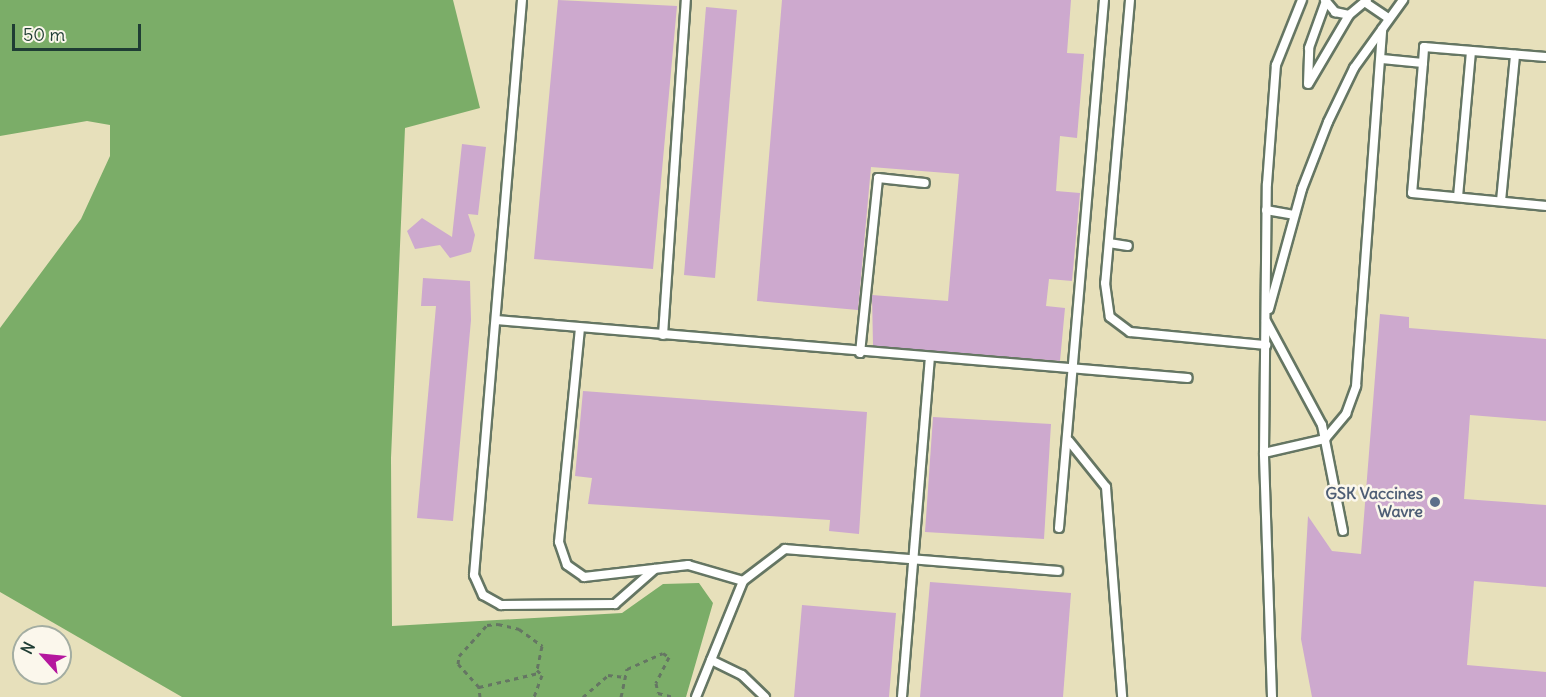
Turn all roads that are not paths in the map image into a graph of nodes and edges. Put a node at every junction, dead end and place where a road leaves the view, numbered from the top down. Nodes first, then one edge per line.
1 (522, 0) edge
2 (686, 0) edge
3 (1104, 0) edge
4 (1130, 0) edge
5 (1302, 0) edge
6 (1325, 0) edge
7 (1403, 0) edge
8 (1367, 2) edge
9 (1348, 15) junction
10 (1388, 18) junction
11 (1382, 28) junction
12 (1471, 52) junction
13 (1515, 55) junction
14 (1546, 57) edge
15 (1382, 59) junction
16 (1423, 63) junction
17 (926, 183) dead end
18 (1458, 197) junction
19 (1546, 198) edge
20 (1501, 201) junction
21 (1546, 206) edge
22 (1266, 210) junction
23 (1294, 215) junction
24 (1109, 243) junction
25 (1128, 246) dead end
26 (496, 320) junction
27 (1266, 321) junction
28 (580, 328) junction
29 (663, 335) junction
30 (1266, 345) junction
31 (860, 353) junction
32 (930, 359) junction
33 (1076, 372) junction
34 (1188, 378) dead end
35 (1325, 439) junction
36 (1069, 441) junction
37 (1264, 453) junction
38 (1059, 528) dead end
39 (1343, 531) dead end
40 (913, 558) junction
41 (654, 570) junction
42 (1058, 571) dead end
43 (744, 581) junction
44 (711, 660) junction
45 (696, 697) edge
46 (765, 697) edge
47 (902, 697) edge
48 (1122, 697) edge
49 (1272, 697) edge

1 - 26 lane
2 - 29 lane
3 - 33 lane
4 - 24 lane
5 - 22 lane
6 - 9 lane
6 - 9 lane
7 - 10 lane
8 - 9 lane
8 - 10 lane
10 - 11 lane
11 - 15 lane
11 - 23 lane
12 - 13 lane
12 - 16 lane
12 - 18 lane
13 - 14 lane
13 - 20 lane
15 - 16 lane
15 - 35 lane
16 - 18 lane
17 - 31 lane
18 - 20 lane
19 - 21 lane
20 - 21 lane
22 - 23 lane
22 - 27 lane
23 - 27 lane
24 - 25 lane
24 - 30 lane
26 - 28 lane
26 - 41 lane
27 - 30 lane
27 - 35 lane
28 - 29 lane
28 - 41 lane
29 - 31 lane
30 - 37 lane
31 - 32 lane
32 - 33 lane
32 - 40 lane
33 - 34 lane
33 - 36 lane
35 - 37 lane
35 - 39 lane
36 - 38 lane
36 - 48 lane
37 - 49 lane
40 - 42 lane
40 - 43 lane
40 - 47 lane
41 - 43 lane
43 - 44 lane
44 - 45 lane
44 - 46 lane

